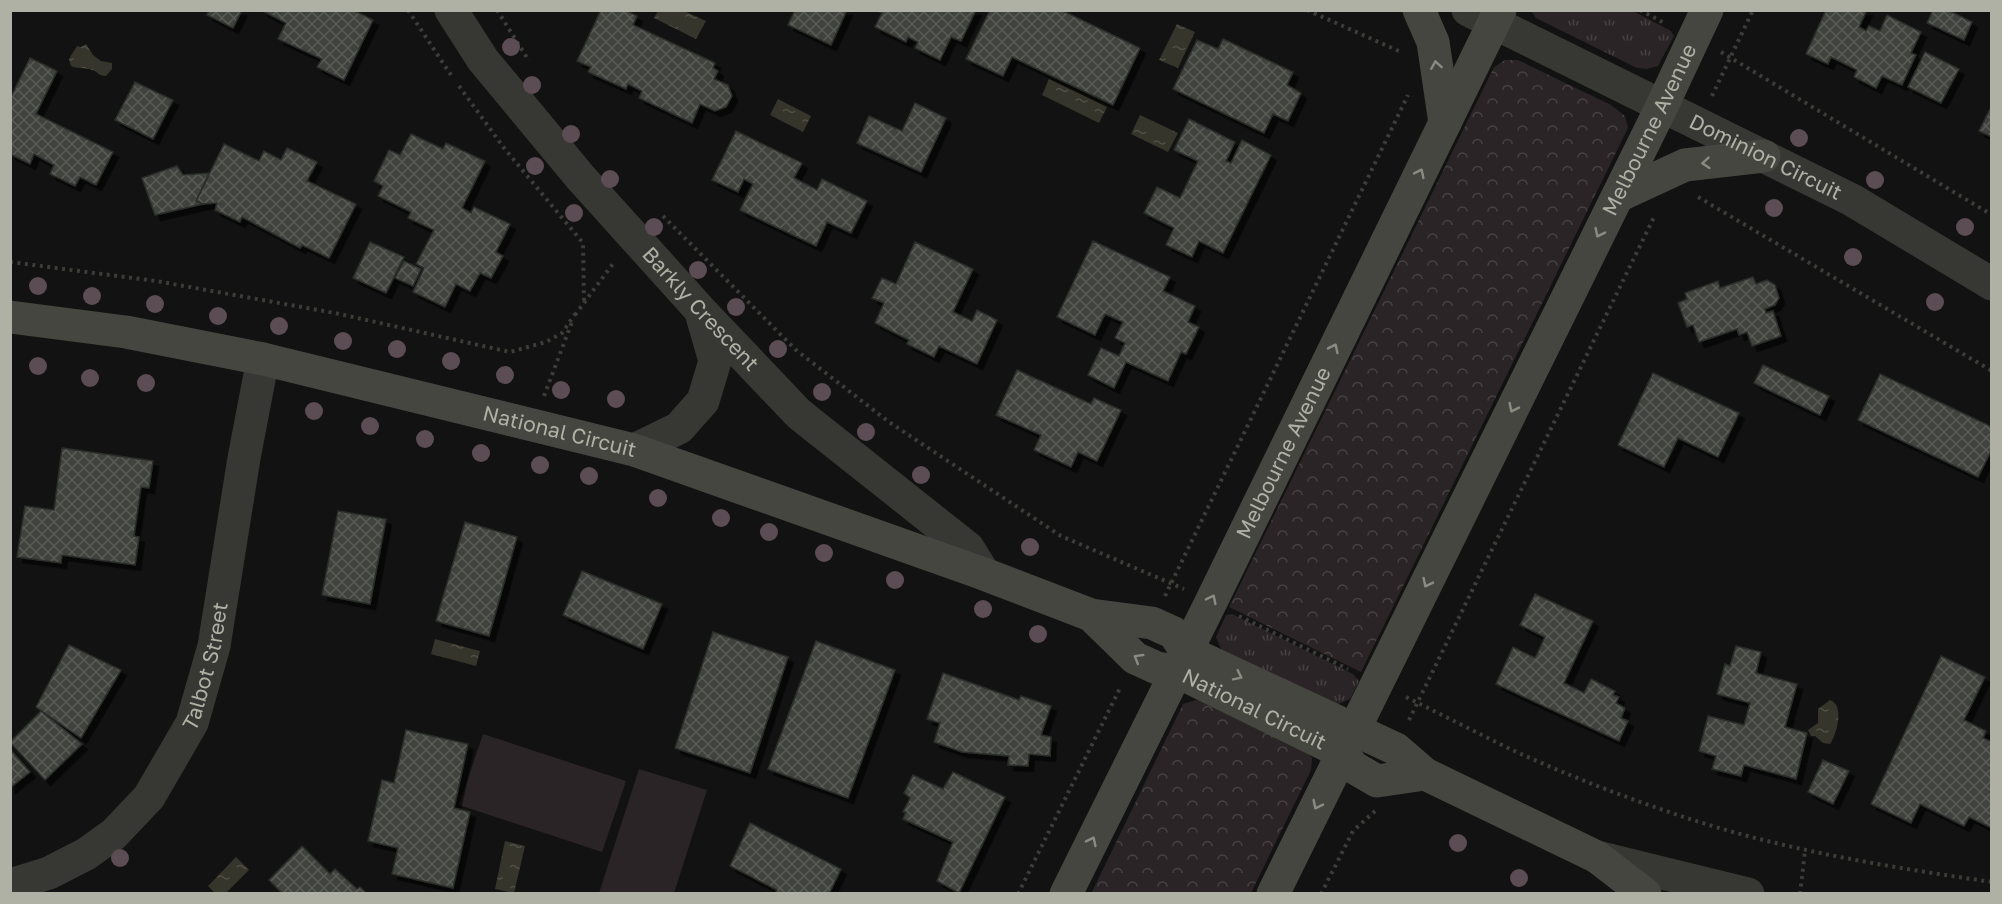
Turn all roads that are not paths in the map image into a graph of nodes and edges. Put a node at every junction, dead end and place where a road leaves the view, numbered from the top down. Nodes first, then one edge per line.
1 (451, 10) edge
2 (1419, 10) edge
3 (1707, 10) edge
4 (1487, 15) edge
5 (1662, 106) junction
6 (1445, 123) junction
7 (1764, 156) junction
8 (1618, 196) junction
9 (1992, 284) edge
10 (700, 311) junction
11 (10, 317) edge
12 (263, 359) junction
13 (634, 450) junction
14 (984, 574) junction
15 (1091, 615) junction
16 (1181, 661) junction
17 (1349, 741) junction
18 (1597, 856) junction
19 (10, 885) edge
20 (1066, 894) edge
21 (1273, 894) edge
22 (1645, 894) edge
23 (1748, 894) edge

1 - 10 street, Barkly Crescent
6 -> 2 main road
3 - 5 main road, Melbourne Avenue
4 - 5 street, Dominion Circuit
4 - 6 main road, Melbourne Avenue
5 - 7 street, Dominion Circuit
5 - 8 main road, Melbourne Avenue
16 -> 6 main road, Melbourne Avenue
7 -> 8 main road
7 - 9 street, Dominion Circuit
8 -> 17 main road, Melbourne Avenue
10 - 13 street
10 - 14 street, Barkly Crescent
11 - 12 main road, National Circuit
12 - 13 main road, National Circuit
12 - 19 street, Talbot Street
13 - 14 main road, National Circuit
14 - 15 main road, National Circuit
16 -> 15 main road, National Circuit
15 - 16 main road, National Circuit
16 - 17 main road, National Circuit
20 -> 16 main road, Melbourne Avenue
17 - 18 main road, National Circuit
17 -> 21 main road, Melbourne Avenue
18 - 22 main road, National Circuit
18 - 23 street

